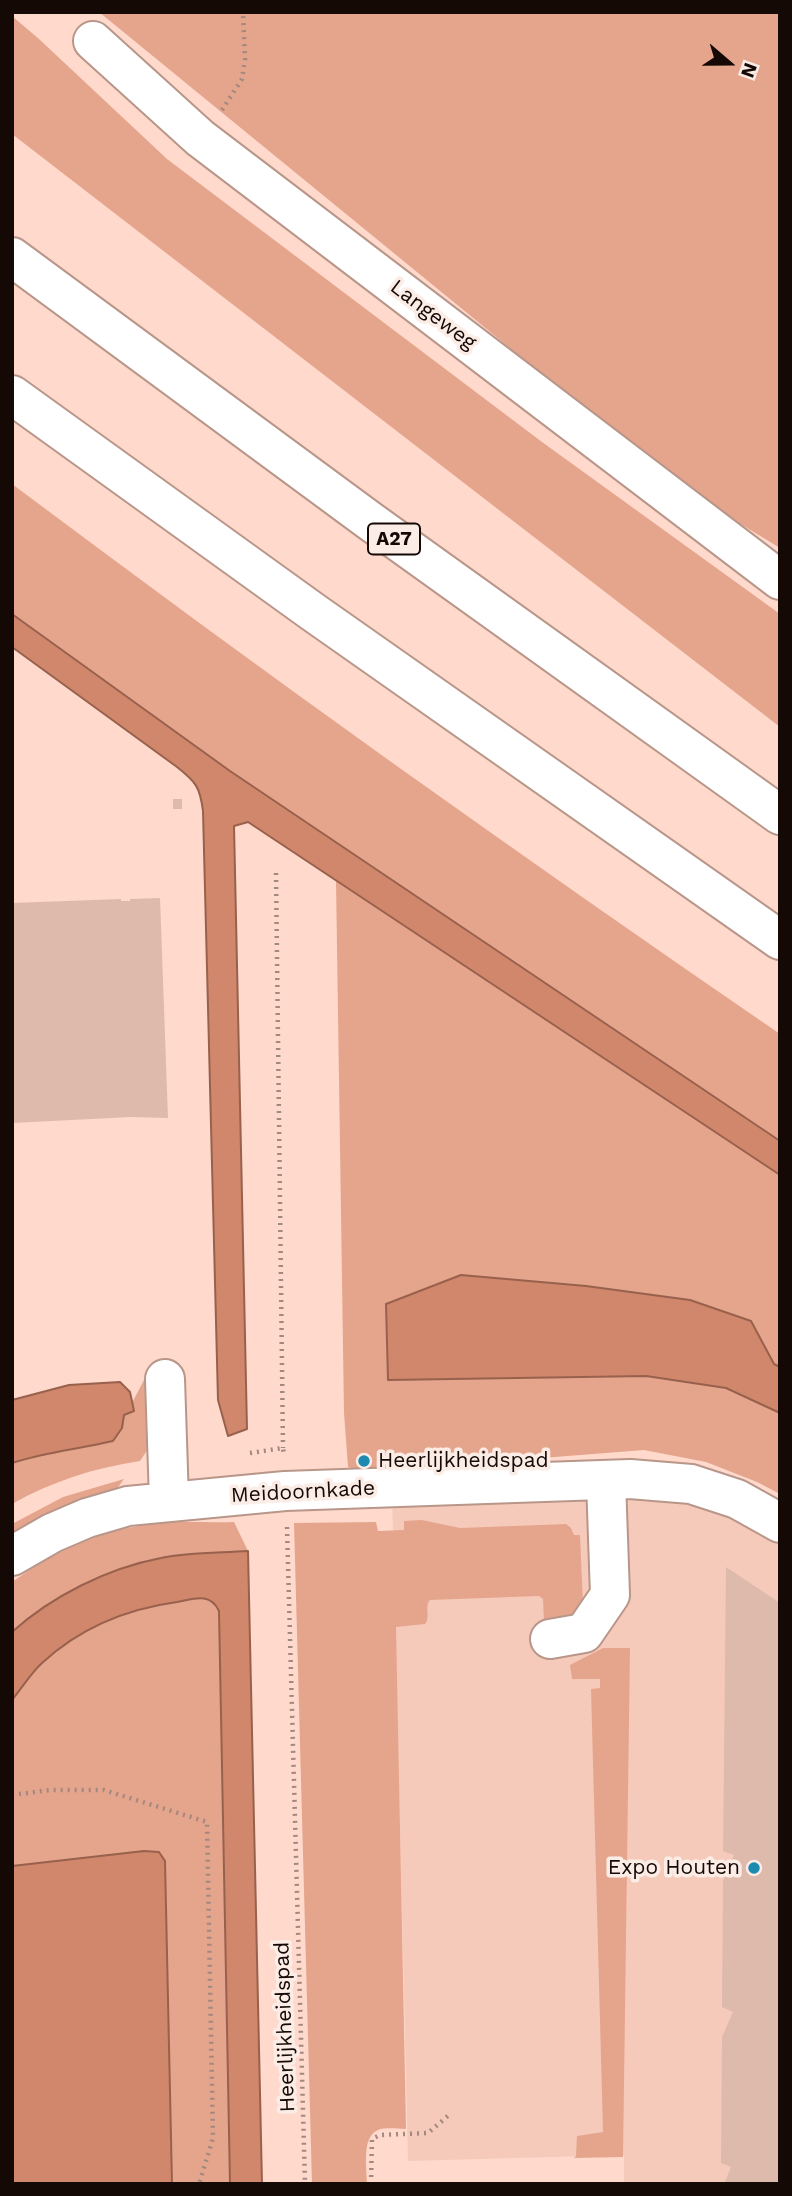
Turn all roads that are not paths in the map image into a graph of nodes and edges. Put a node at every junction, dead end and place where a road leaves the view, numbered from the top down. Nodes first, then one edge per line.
1 (93, 41) dead end
2 (12, 257) edge
3 (12, 396) edge
4 (780, 580) edge
5 (780, 816) edge
6 (780, 940) edge
7 (165, 1378) dead end
8 (606, 1481) junction
9 (169, 1501) junction
10 (780, 1523) edge
11 (12, 1556) edge
12 (550, 1639) dead end

1 - 4 main road, Langeweg
2 - 5 main road, A27
3 - 6 main road
7 - 9 main road
8 - 9 main road, Meidoornkade
8 - 10 main road, Meidoornkade
8 - 12 main road
9 - 11 main road, Meidoornkade

